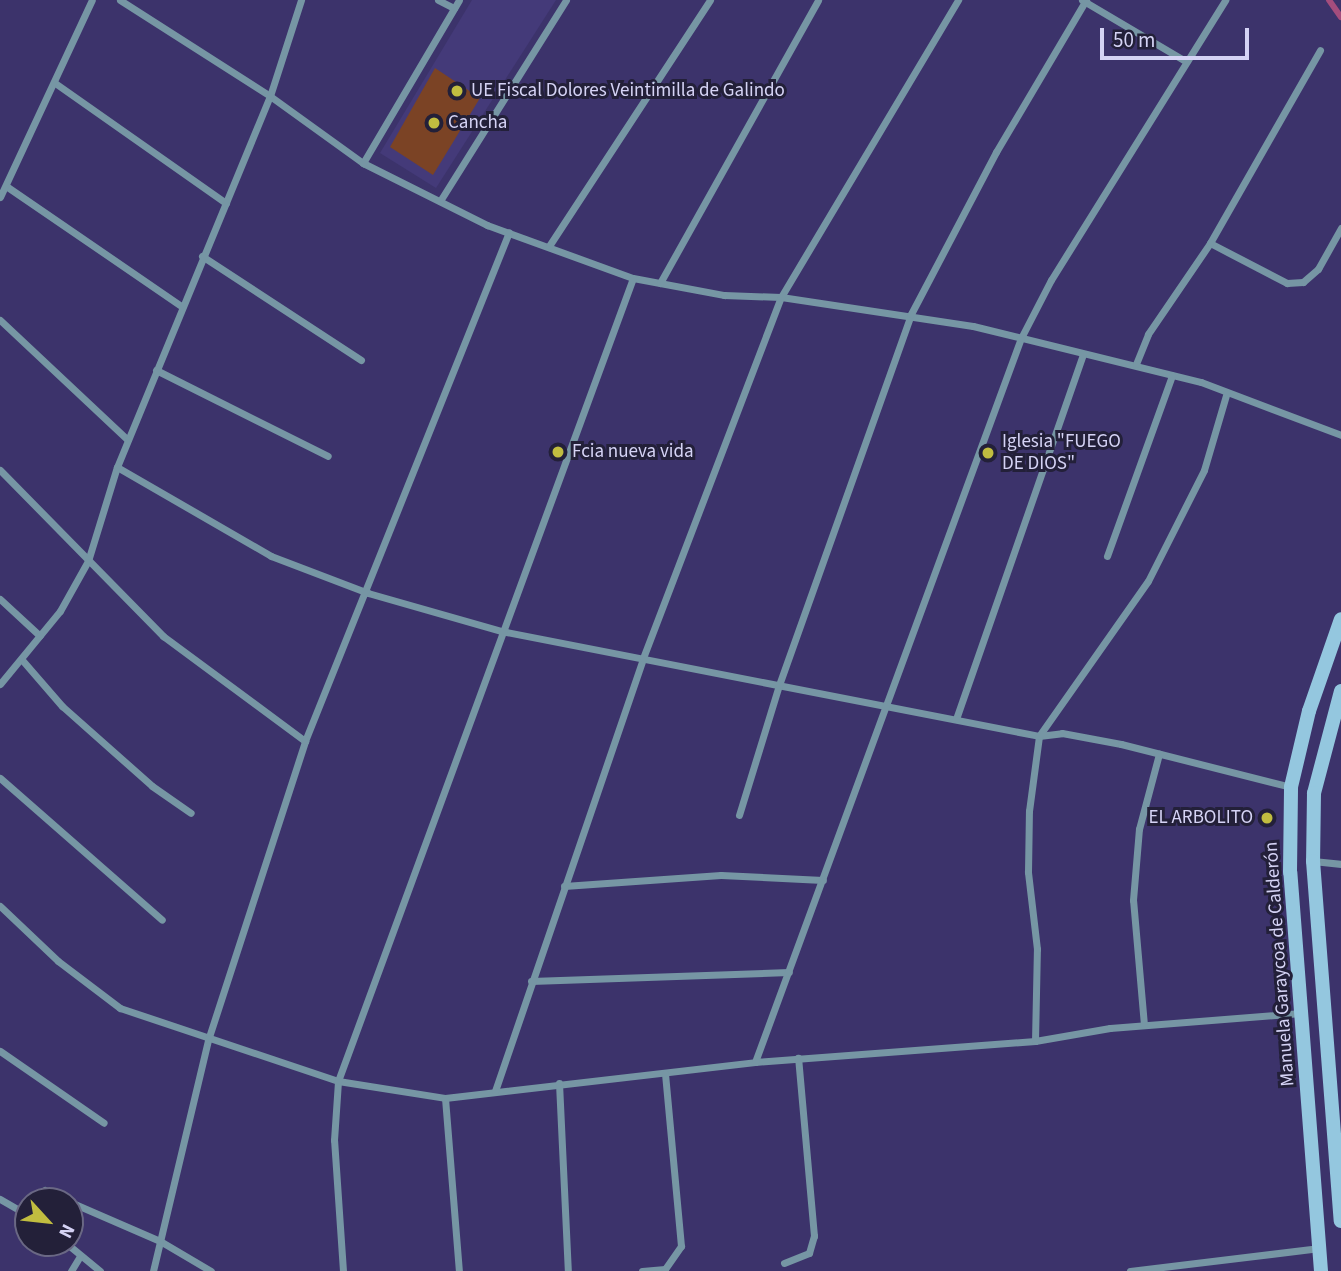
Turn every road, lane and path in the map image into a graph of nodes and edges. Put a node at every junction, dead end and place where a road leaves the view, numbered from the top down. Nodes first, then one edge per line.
1 (92, 0) edge
2 (120, 0) edge
3 (301, 0) edge
4 (438, 0) edge
5 (459, 0) edge
6 (566, 0) edge
7 (710, 0) edge
8 (818, 0) edge
9 (958, 0) edge
10 (1226, 0) edge
11 (1084, 1) edge
12 (454, 8) junction
13 (1320, 50) dead end
14 (1185, 61) junction
15 (55, 83) junction
16 (270, 96) junction
17 (363, 163) junction
18 (6, 186) junction
19 (0, 197) edge
20 (440, 201) junction
21 (226, 203) junction
22 (1341, 228) edge
23 (509, 232) junction
24 (1209, 243) junction
25 (549, 246) junction
26 (201, 256) junction
27 (633, 278) junction
28 (660, 283) junction
29 (781, 297) junction
30 (181, 306) junction
31 (911, 314) junction
32 (0, 320) edge
33 (1021, 338) junction
34 (1083, 354) junction
35 (361, 360) dead end
36 (1136, 363) junction
37 (156, 370) junction
38 (1172, 376) junction
39 (1231, 394) junction
40 (1341, 435) edge
41 (128, 440) junction
42 (328, 456) dead end
43 (117, 467) junction
44 (0, 470) edge
45 (1107, 556) dead end
46 (88, 561) junction
47 (368, 593) junction
48 (0, 599) edge
49 (1341, 619) edge
50 (500, 631) junction
51 (40, 636) junction
52 (643, 658) junction
53 (23, 661) junction
54 (0, 684) edge
55 (779, 685) junction
56 (1341, 691) edge
57 (887, 705) junction
58 (956, 719) junction
59 (1336, 725) edge
60 (1039, 736) junction
61 (305, 741) junction
62 (1160, 754) junction
63 (0, 779) edge
64 (1291, 787) junction
65 (191, 813) dead end
66 (739, 815) dead end
67 (1313, 861) junction
68 (1341, 864) edge
69 (822, 880) junction
70 (564, 886) junction
71 (0, 906) edge
72 (162, 920) dead end
73 (789, 972) junction
74 (531, 981) junction
75 (1301, 1013) junction
76 (1144, 1025) junction
77 (208, 1040) junction
78 (1035, 1041) junction
79 (1341, 1042) edge
80 (1325, 1043) junction
81 (0, 1051) edge
82 (798, 1058) junction
83 (755, 1062) junction
84 (666, 1074) junction
85 (338, 1081) junction
86 (559, 1083) junction
87 (495, 1091) junction
88 (444, 1098) junction
89 (104, 1123) dead end
90 (84, 1208) edge
91 (1341, 1221) edge
92 (160, 1241) junction
93 (1320, 1248) junction
94 (81, 1257) edge
95 (784, 1263) dead end
96 (100, 1271) edge
97 (153, 1271) edge
98 (211, 1271) edge
99 (343, 1271) edge
100 (459, 1271) edge
101 (568, 1271) edge
102 (642, 1271) edge
103 (1130, 1271) edge
104 (1321, 1271) edge

1 - 15 street
2 - 16 street
3 - 16 street
4 - 12 street
5 - 12 street
6 - 20 street
7 - 25 street
8 - 28 street
9 - 29 street
10 - 14 street
11 - 14 street
11 - 31 street
12 - 17 street
13 - 24 street
14 - 33 street
15 - 18 street
15 - 21 street
16 - 17 street
16 - 21 street
17 - 20 street
18 - 19 street
18 - 30 street
20 - 23 street
21 - 26 street
22 - 24 street
23 - 25 street
23 - 47 street
24 - 36 street
25 - 27 street
26 - 30 street
26 - 35 street
27 - 28 street
27 - 50 street
28 - 29 street
29 - 31 street
29 - 52 street
30 - 37 street
31 - 33 street
31 - 55 street
32 - 41 street
33 - 34 street
33 - 57 street
34 - 36 street
34 - 58 street
36 - 38 street
37 - 41 street
37 - 42 street
38 - 39 street
38 - 45 street
39 - 40 street
39 - 60 street
41 - 43 street
43 - 46 street
43 - 47 street
44 - 46 street
46 - 51 street
46 - 61 street
47 - 50 street
47 - 61 street
48 - 51 street
49 - 64 street, Manuela Garaycoa de Calderón
50 - 52 street
50 - 85 street
51 - 53 street
52 - 55 street
52 - 70 street
53 - 54 street
53 - 65 street
55 - 57 street
55 - 66 street
56 - 59 street, Manuela Garaycoa de Calderón
57 - 58 street
57 - 69 street
58 - 60 street
59 - 67 street, Manuela Garaycoa de Calderón
60 - 62 street
60 - 78 street
61 - 77 street
62 - 64 street
62 - 76 street
63 - 72 street
64 - 75 street, Manuela Garaycoa de Calderón
67 - 68 street
67 - 80 street, Manuela Garaycoa de Calderón
69 - 70 street
69 - 73 street
70 - 74 street
71 - 77 street
73 - 74 street
73 - 83 street
74 - 87 street
75 - 76 street
75 - 93 street, Manuela Garaycoa de Calderón
76 - 78 street
77 - 85 street
77 - 92 street
78 - 82 street
79 - 80 street
80 - 91 street, Manuela Garaycoa de Calderón
81 - 89 street
82 - 83 street
82 - 95 street
83 - 84 street
84 - 86 street
84 - 102 street
85 - 88 street
85 - 99 street
86 - 87 street
86 - 101 street
87 - 88 street
88 - 100 street
90 - 92 street
92 - 97 street
92 - 98 street
93 - 103 street
93 - 104 street, Manuela Garaycoa de Calderón
94 - 96 street

